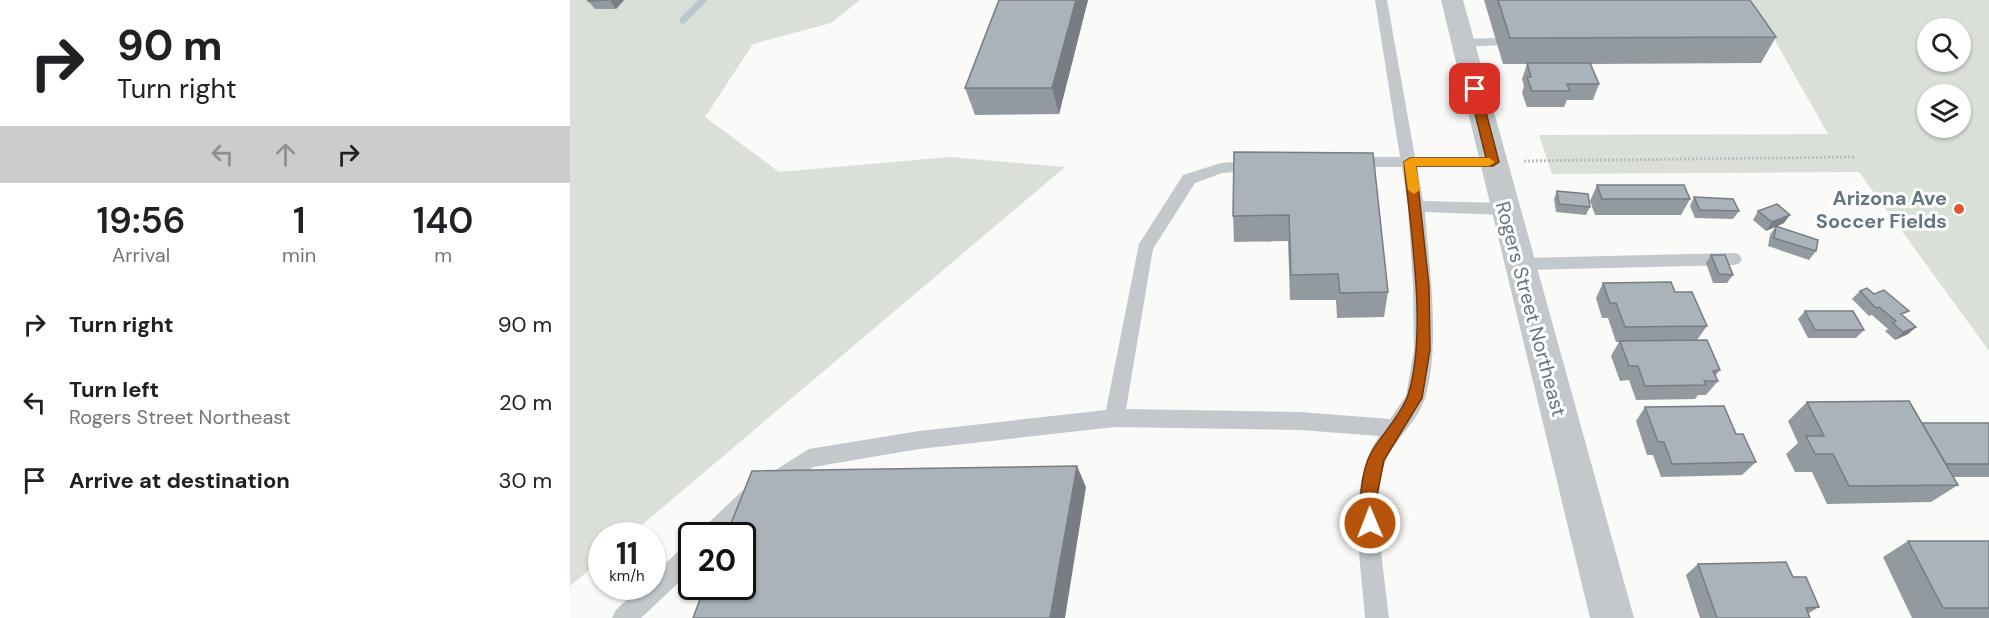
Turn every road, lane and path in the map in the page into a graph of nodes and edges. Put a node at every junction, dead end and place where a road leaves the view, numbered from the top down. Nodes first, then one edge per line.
1 (1381, 0) edge
2 (1452, 0) edge
3 (1497, 42) dead end
4 (1463, 43) junction
5 (1855, 157) dead end
6 (1328, 162) edge
7 (1410, 162) junction
8 (1493, 162) junction
9 (1280, 164) edge
10 (1416, 206) junction
11 (1505, 209) junction
12 (1733, 259) dead end
13 (1520, 264) junction
14 (1115, 418) junction
15 (1394, 428) junction
16 (725, 522) edge
17 (678, 567) edge
18 (624, 618) edge
19 (1377, 618) edge
20 (1612, 618) edge

1 - 7 lane
2 - 4 street, Rogers Street Northeast
3 - 4 lane
4 - 8 street, Rogers Street Northeast
5 - 8 path
6 - 7 lane
7 - 8 lane
7 - 10 lane
8 - 11 street, Rogers Street Northeast
9 - 14 lane
10 - 11 lane
10 - 15 lane
11 - 13 street, Rogers Street Northeast
12 - 13 lane
13 - 20 street, Rogers Street Northeast
14 - 15 lane
14 - 16 lane
15 - 19 lane
17 - 18 lane

